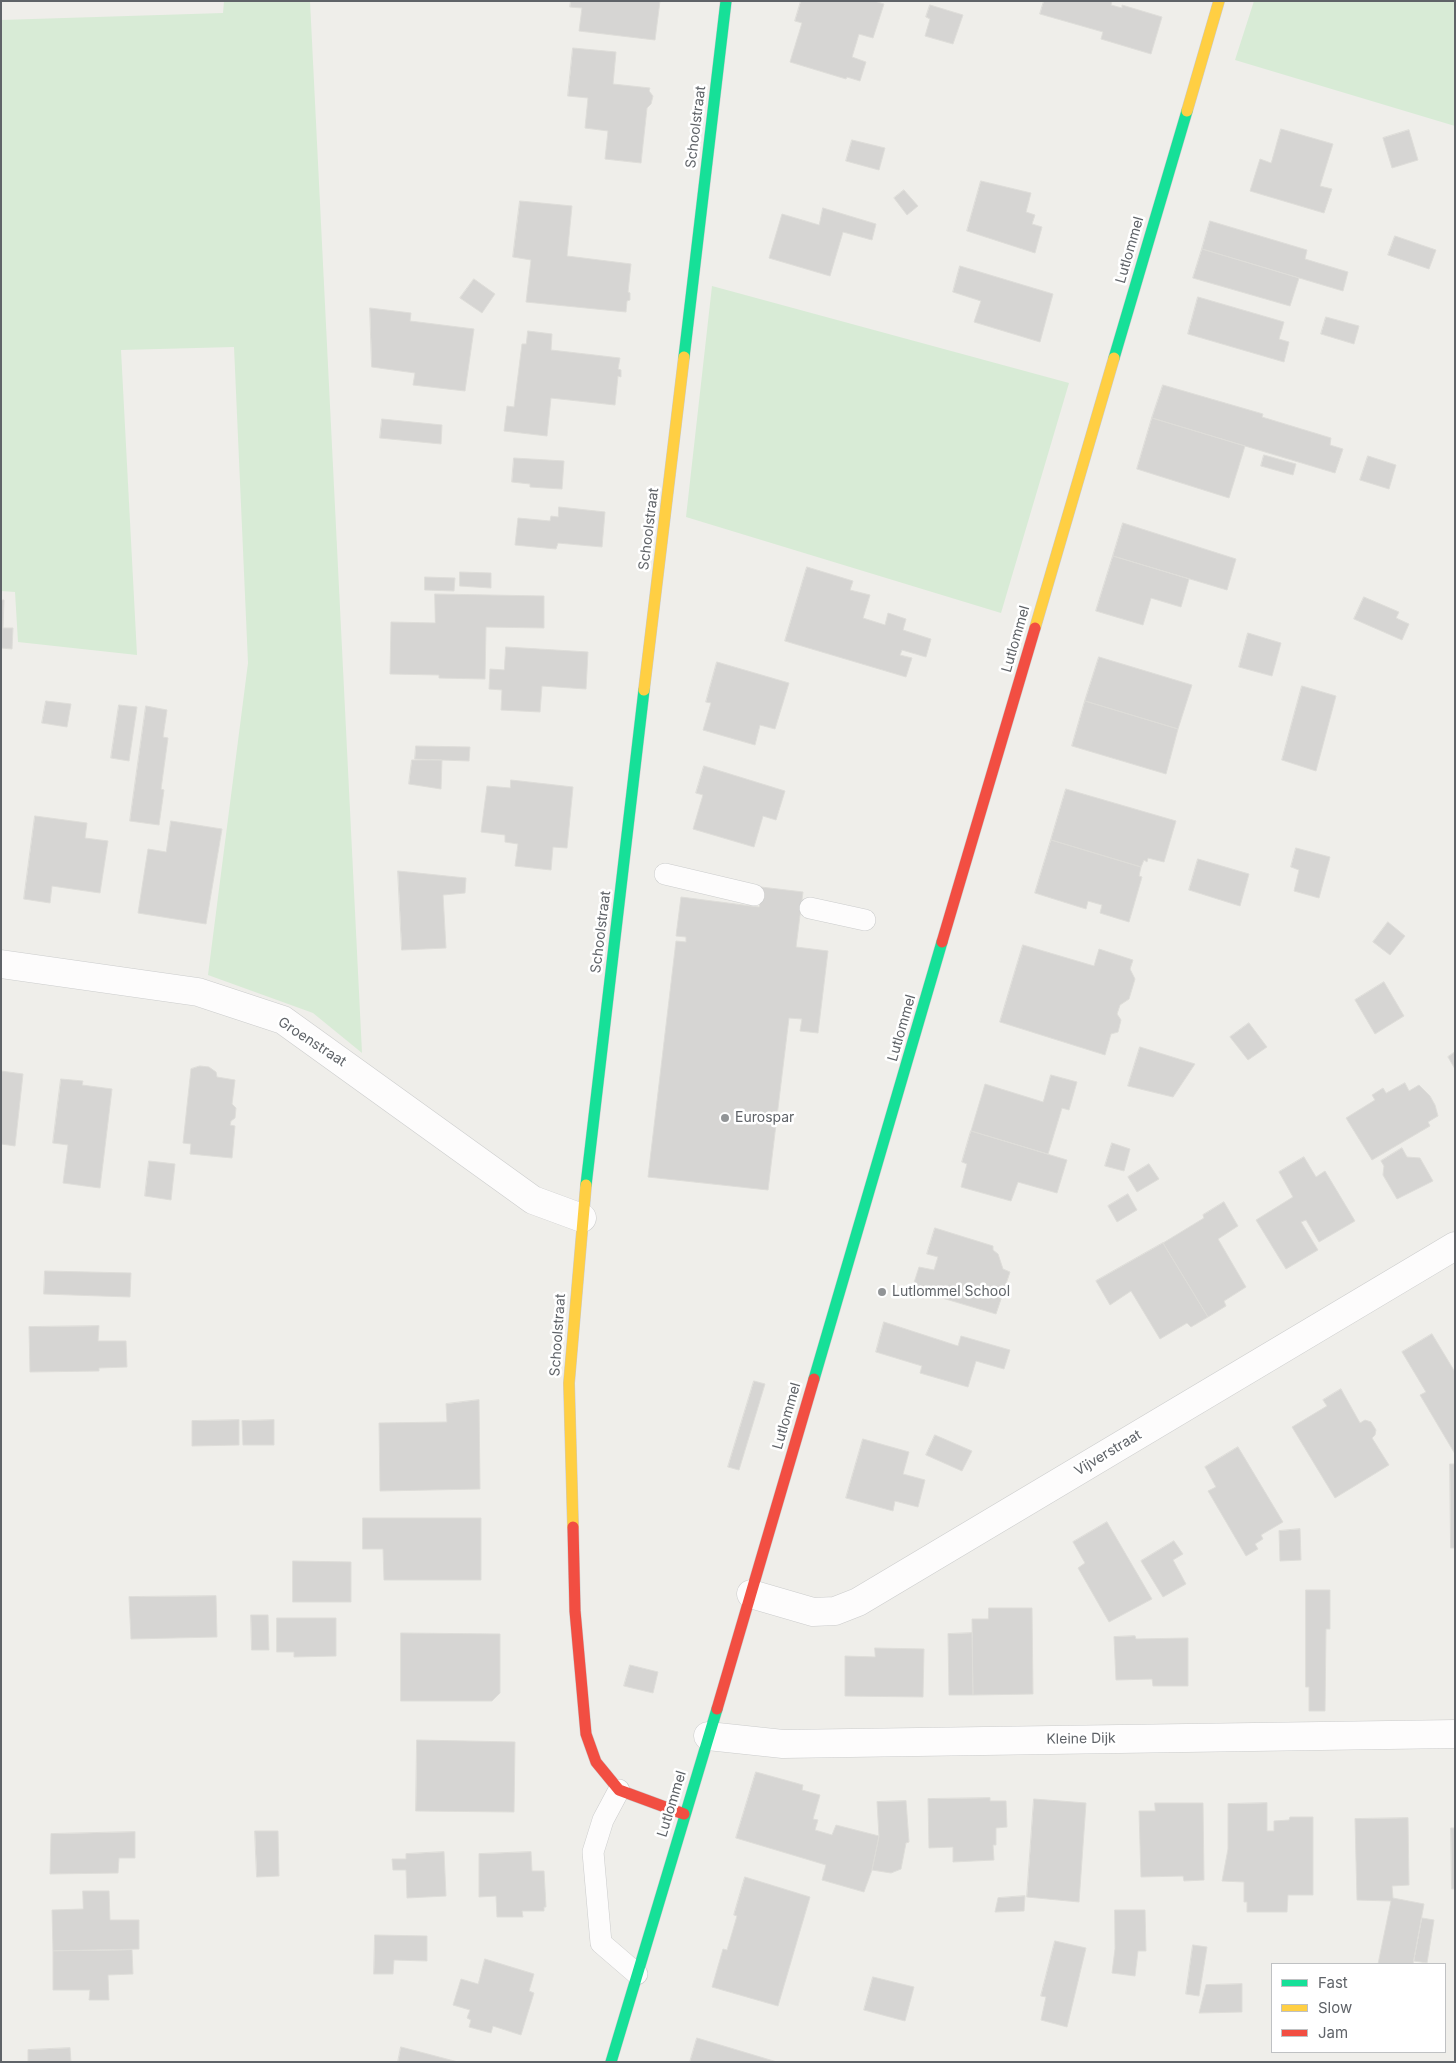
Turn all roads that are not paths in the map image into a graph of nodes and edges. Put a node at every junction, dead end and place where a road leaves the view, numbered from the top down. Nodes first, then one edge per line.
1 (726, 1) edge
2 (1219, 1) edge
3 (665, 874) dead end
4 (754, 895) dead end
5 (810, 908) dead end
6 (866, 920) dead end
7 (1, 964) edge
8 (582, 1218) junction
9 (1455, 1246) edge
10 (751, 1594) junction
11 (1455, 1734) edge
12 (708, 1736) junction
13 (619, 1790) junction
14 (684, 1814) junction
15 (637, 1974) junction
16 (611, 2062) edge

1 - 8 main road, Schoolstraat
2 - 10 main road, Lutlommel
3 - 4 lane
5 - 6 lane
7 - 8 street, Groenstraat
8 - 13 main road, Schoolstraat
9 - 10 street, Vijverstraat
10 - 12 main road, Lutlommel
11 - 12 street, Kleine Dijk
12 - 14 main road, Lutlommel
13 - 14 main road
13 - 15 lane
14 - 15 main road, Lutlommel
15 - 16 main road, Lutlommel

